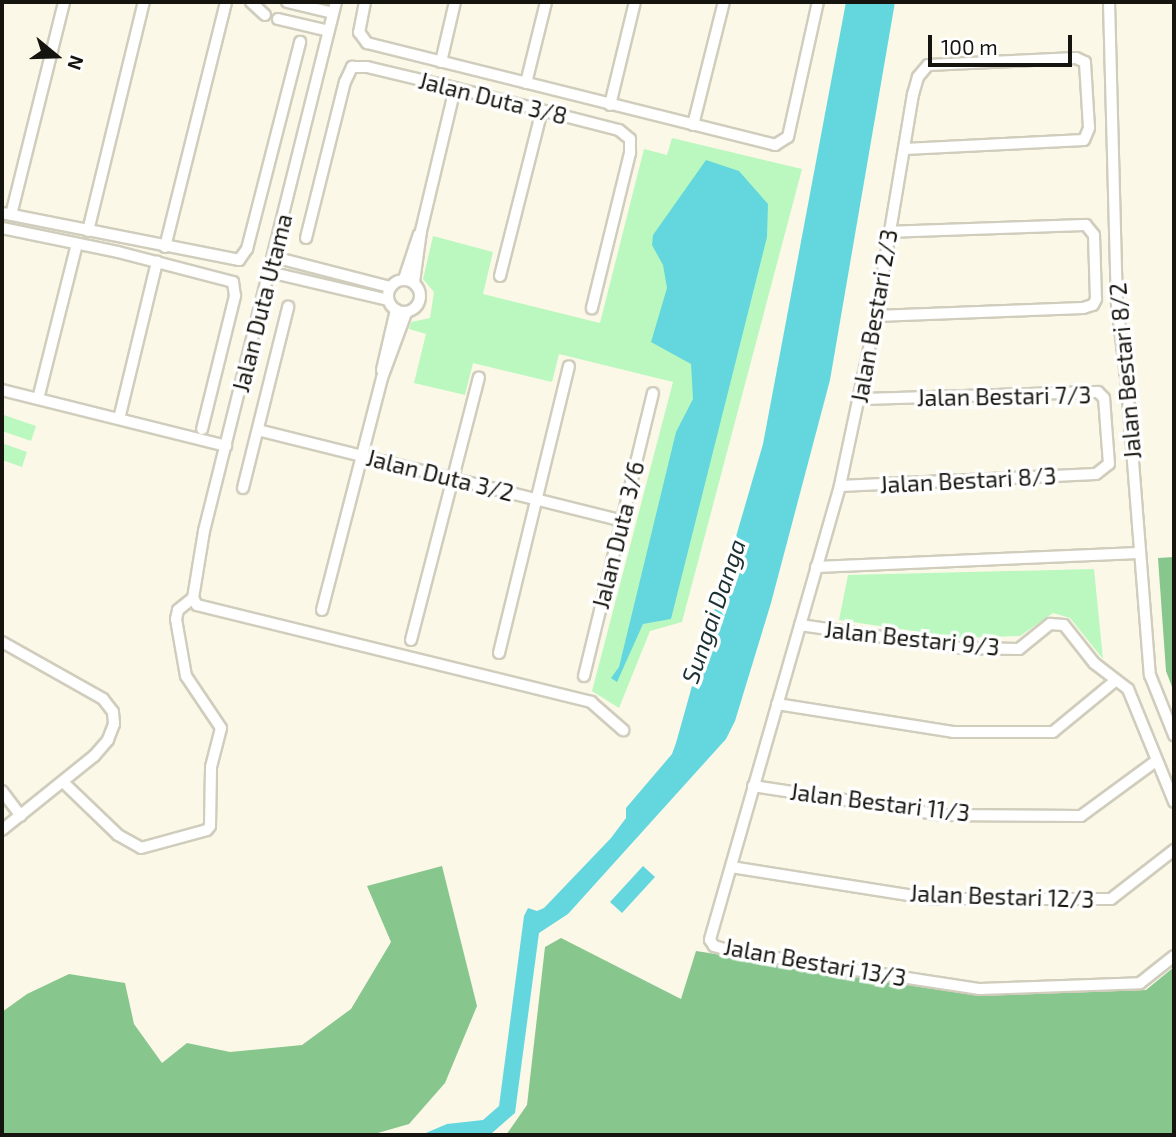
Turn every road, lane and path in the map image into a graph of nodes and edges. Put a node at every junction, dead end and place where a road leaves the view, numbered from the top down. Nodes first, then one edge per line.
1 (64, 2) edge
2 (144, 2) edge
3 (226, 2) edge
4 (251, 2) edge
5 (287, 2) edge
6 (336, 2) edge
7 (365, 2) edge
8 (456, 2) edge
9 (546, 2) edge
10 (635, 2) edge
11 (724, 2) edge
12 (818, 2) edge
13 (1109, 2) edge
14 (333, 13) junction
15 (265, 15) dead end
16 (278, 19) dead end
17 (328, 31) junction
18 (300, 42) dead end
19 (441, 62) junction
20 (526, 83) junction
21 (454, 88) junction
22 (610, 105) junction
23 (542, 110) junction
24 (693, 125) junction
25 (905, 149) junction
26 (6, 214) edge
27 (2, 228) edge
28 (88, 231) junction
29 (890, 232) junction
30 (306, 238) dead end
31 (77, 244) junction
32 (165, 247) junction
33 (274, 257) junction
34 (157, 262) junction
35 (269, 272) junction
36 (500, 276) dead end
37 (409, 281) junction
38 (390, 287) junction
39 (388, 300) junction
40 (288, 307) dead end
41 (592, 308) dead end
42 (401, 312) junction
43 (876, 316) junction
44 (569, 366) dead end
45 (479, 378) dead end
46 (2, 390) edge
47 (653, 393) dead end
48 (860, 398) junction
49 (38, 399) junction
50 (119, 419) junction
51 (202, 429) dead end
52 (258, 430) junction
53 (226, 446) junction
54 (362, 456) junction
55 (1096, 474) joint
56 (453, 479) junction
57 (840, 486) junction
58 (243, 488) dead end
59 (537, 500) junction
60 (622, 521) junction
61 (1139, 553) junction
62 (816, 567) junction
63 (195, 601) junction
64 (322, 610) dead end
65 (800, 625) junction
66 (411, 640) dead end
67 (2, 642) edge
68 (499, 653) dead end
69 (584, 676) dead end
70 (1115, 681) junction
71 (777, 704) junction
72 (623, 730) dead end
73 (1174, 735) edge
74 (1156, 761) junction
75 (63, 782) junction
76 (753, 786) junction
77 (2, 791) edge
78 (1174, 802) edge
79 (21, 816) junction
80 (2, 830) edge
81 (1174, 850) edge
82 (731, 867) junction
83 (1174, 957) edge

1 - 26 street
2 - 28 street
3 - 32 street
4 - 15 street
5 - 14 street
6 - 14 street, Jalan Duta Utama
7 - 19 street
8 - 19 street
9 - 20 street
10 - 22 street
11 - 24 street
12 - 24 street
13 - 61 street, Jalan Bestari 8/2
14 - 17 street, Jalan Duta Utama
16 - 17 street
17 - 33 street, Jalan Duta Utama
18 - 32 street
19 - 20 street
20 - 22 street
21 - 23 street, Jalan Duta 3/8
21 - 30 street, Jalan Duta 3/8
21 - 37 street
22 - 24 street
23 - 36 street
23 - 41 street, Jalan Duta 3/8
25 - 25 street, Jalan Bestari 2/3
25 - 29 street, Jalan Bestari 2/3
26 - 28 street
27 - 31 street
28 - 32 street
29 - 43 street, Jalan Bestari 2/3
29 - 43 street
31 - 34 street
31 - 49 street
33 - 35 street, Jalan Duta Utama
33 - 38 street
34 - 50 street
34 - 51 street
35 - 39 street
35 - 53 street, Jalan Duta Utama
37 - 38 street
37 - 42 street
38 - 39 street
39 - 42 street
40 - 52 street
42 - 54 street
43 - 48 street, Jalan Bestari 2/3
44 - 59 street
45 - 56 street
46 - 49 street
47 - 60 street, Jalan Duta 3/6
48 - 55 street, Jalan Bestari 7/3
48 - 57 street, Jalan Bestari 2/3
49 - 50 street
50 - 53 street
52 - 54 street, Jalan Duta 3/2
52 - 58 street
53 - 63 street, Jalan Duta Utama
54 - 56 street, Jalan Duta 3/2
54 - 64 street
55 - 57 street, Jalan Bestari 8/3
56 - 59 street, Jalan Duta 3/2
56 - 66 street
57 - 62 street, Jalan Bestari 2/3
59 - 60 street, Jalan Duta 3/2
59 - 68 street
60 - 69 street, Jalan Duta 3/6
61 - 62 street
61 - 73 street, Jalan Bestari 8/2
62 - 65 street, Jalan Bestari 13/3
63 - 72 street
63 - 75 street, Jalan Duta Utama
65 - 70 street, Jalan Bestari 9/3
65 - 71 street, Jalan Bestari 13/3
67 - 75 street
70 - 71 street
70 - 74 street
71 - 76 street, Jalan Bestari 13/3
74 - 76 street, Jalan Bestari 11/3
74 - 78 street
75 - 79 street
76 - 82 street, Jalan Bestari 13/3
77 - 79 street
79 - 80 street
81 - 82 street, Jalan Bestari 12/3
82 - 83 street, Jalan Bestari 13/3

